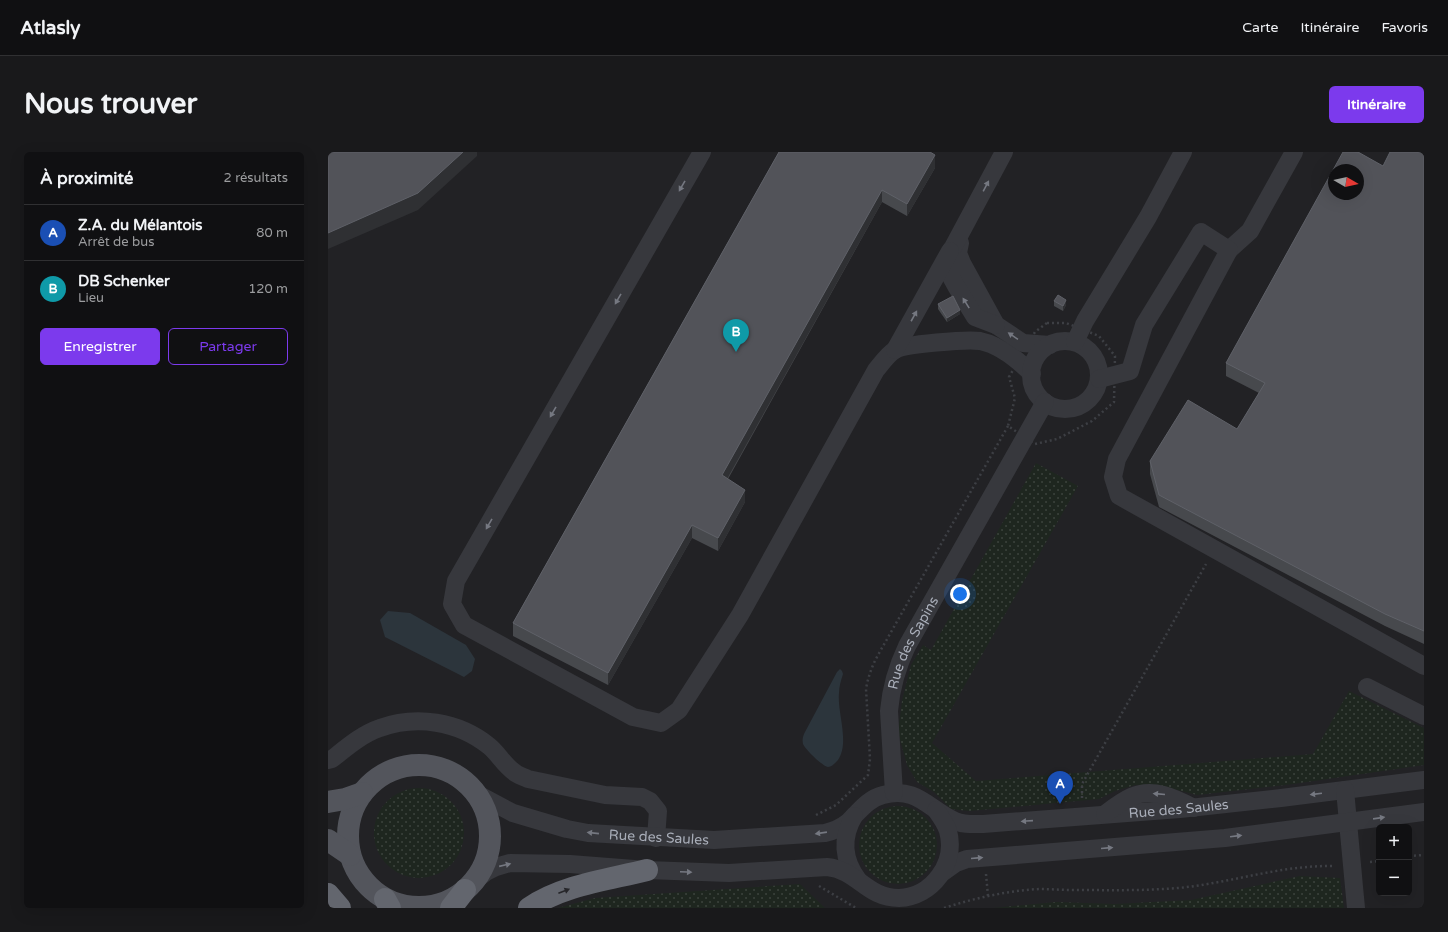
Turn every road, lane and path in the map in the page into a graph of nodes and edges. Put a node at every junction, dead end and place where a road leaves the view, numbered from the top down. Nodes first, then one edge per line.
1 (702, 152) edge
2 (1004, 152) edge
3 (1184, 152) edge
4 (1294, 152) edge
5 (964, 226) junction
6 (1229, 250) junction
7 (951, 251) junction
8 (996, 325) junction
9 (1078, 336) junction
10 (1028, 343) junction
11 (1050, 345) junction
12 (895, 350) junction
13 (1018, 360) junction
14 (1032, 374) junction
15 (1107, 377) junction
16 (1045, 402) junction
17 (1026, 437) junction
18 (1215, 549) junction
19 (1424, 666) edge
20 (1367, 687) dead end
21 (1424, 716) edge
22 (328, 760) edge
23 (1424, 780) edge
24 (468, 785) junction
25 (1345, 790) junction
26 (362, 793) junction
27 (894, 793) junction
28 (328, 802) edge
29 (936, 810) junction
30 (1424, 812) edge
31 (854, 815) junction
32 (1083, 817) junction
33 (1348, 823) junction
34 (656, 838) junction
35 (328, 840) edge
36 (350, 855) junction
37 (1424, 855) edge
38 (1412, 856) edge
39 (1376, 862) edge
40 (1352, 866) junction
41 (647, 870) junction
42 (942, 873) junction
43 (859, 881) junction
44 (468, 887) junction
45 (328, 894) edge
46 (903, 903) edge
47 (388, 904) edge
48 (340, 908) edge
49 (452, 908) edge
50 (529, 908) edge
51 (944, 908) edge
52 (1356, 908) edge

1 -> 12 street
5 -> 2 street
3 - 9 street
4 - 6 street
5 - 7 street
5 - 8 street
6 - 15 street
6 - 18 street
8 -> 7 street
12 -> 7 street
10 -> 8 street
9 - 10 path
9 - 11 street
9 - 15 street
9 - 15 path
10 - 11 street
10 - 13 path
11 - 14 street
12 - 13 street
13 - 14 street
13 - 17 path
14 - 16 street
15 - 16 street
15 - 17 path
16 - 17 street, Rue des Sapins
17 - 27 street, Rue des Sapins
18 - 19 street
18 - 32 path
20 - 21 street
22 - 34 street
23 - 25 street, Rue des Saules
24 - 26 main road
34 -> 24 street, Rue des Saules
24 - 44 main road
25 -> 32 street, Rue des Saules
25 - 33 street
26 - 28 main road
26 - 36 main road
27 - 29 street, Rue des Saules
27 - 31 street, Rue des Saules
32 -> 29 street, Rue des Saules
29 - 42 street, Rue des Saules
33 -> 30 street, Rue des Saules
31 -> 34 street, Rue des Saules
31 - 43 street, Rue des Saules
33 - 40 street
42 -> 33 street, Rue des Saules
35 - 36 main road
36 - 47 main road
37 - 38 path
39 - 40 path
40 - 51 path
40 - 52 street
41 -> 43 street, Rue des Saules
44 -> 41 street, Rue des Saules
50 -> 41 highway
42 - 46 street, Rue des Saules
43 - 46 street, Rue des Saules
44 - 47 main road
44 - 49 highway
45 - 48 highway

